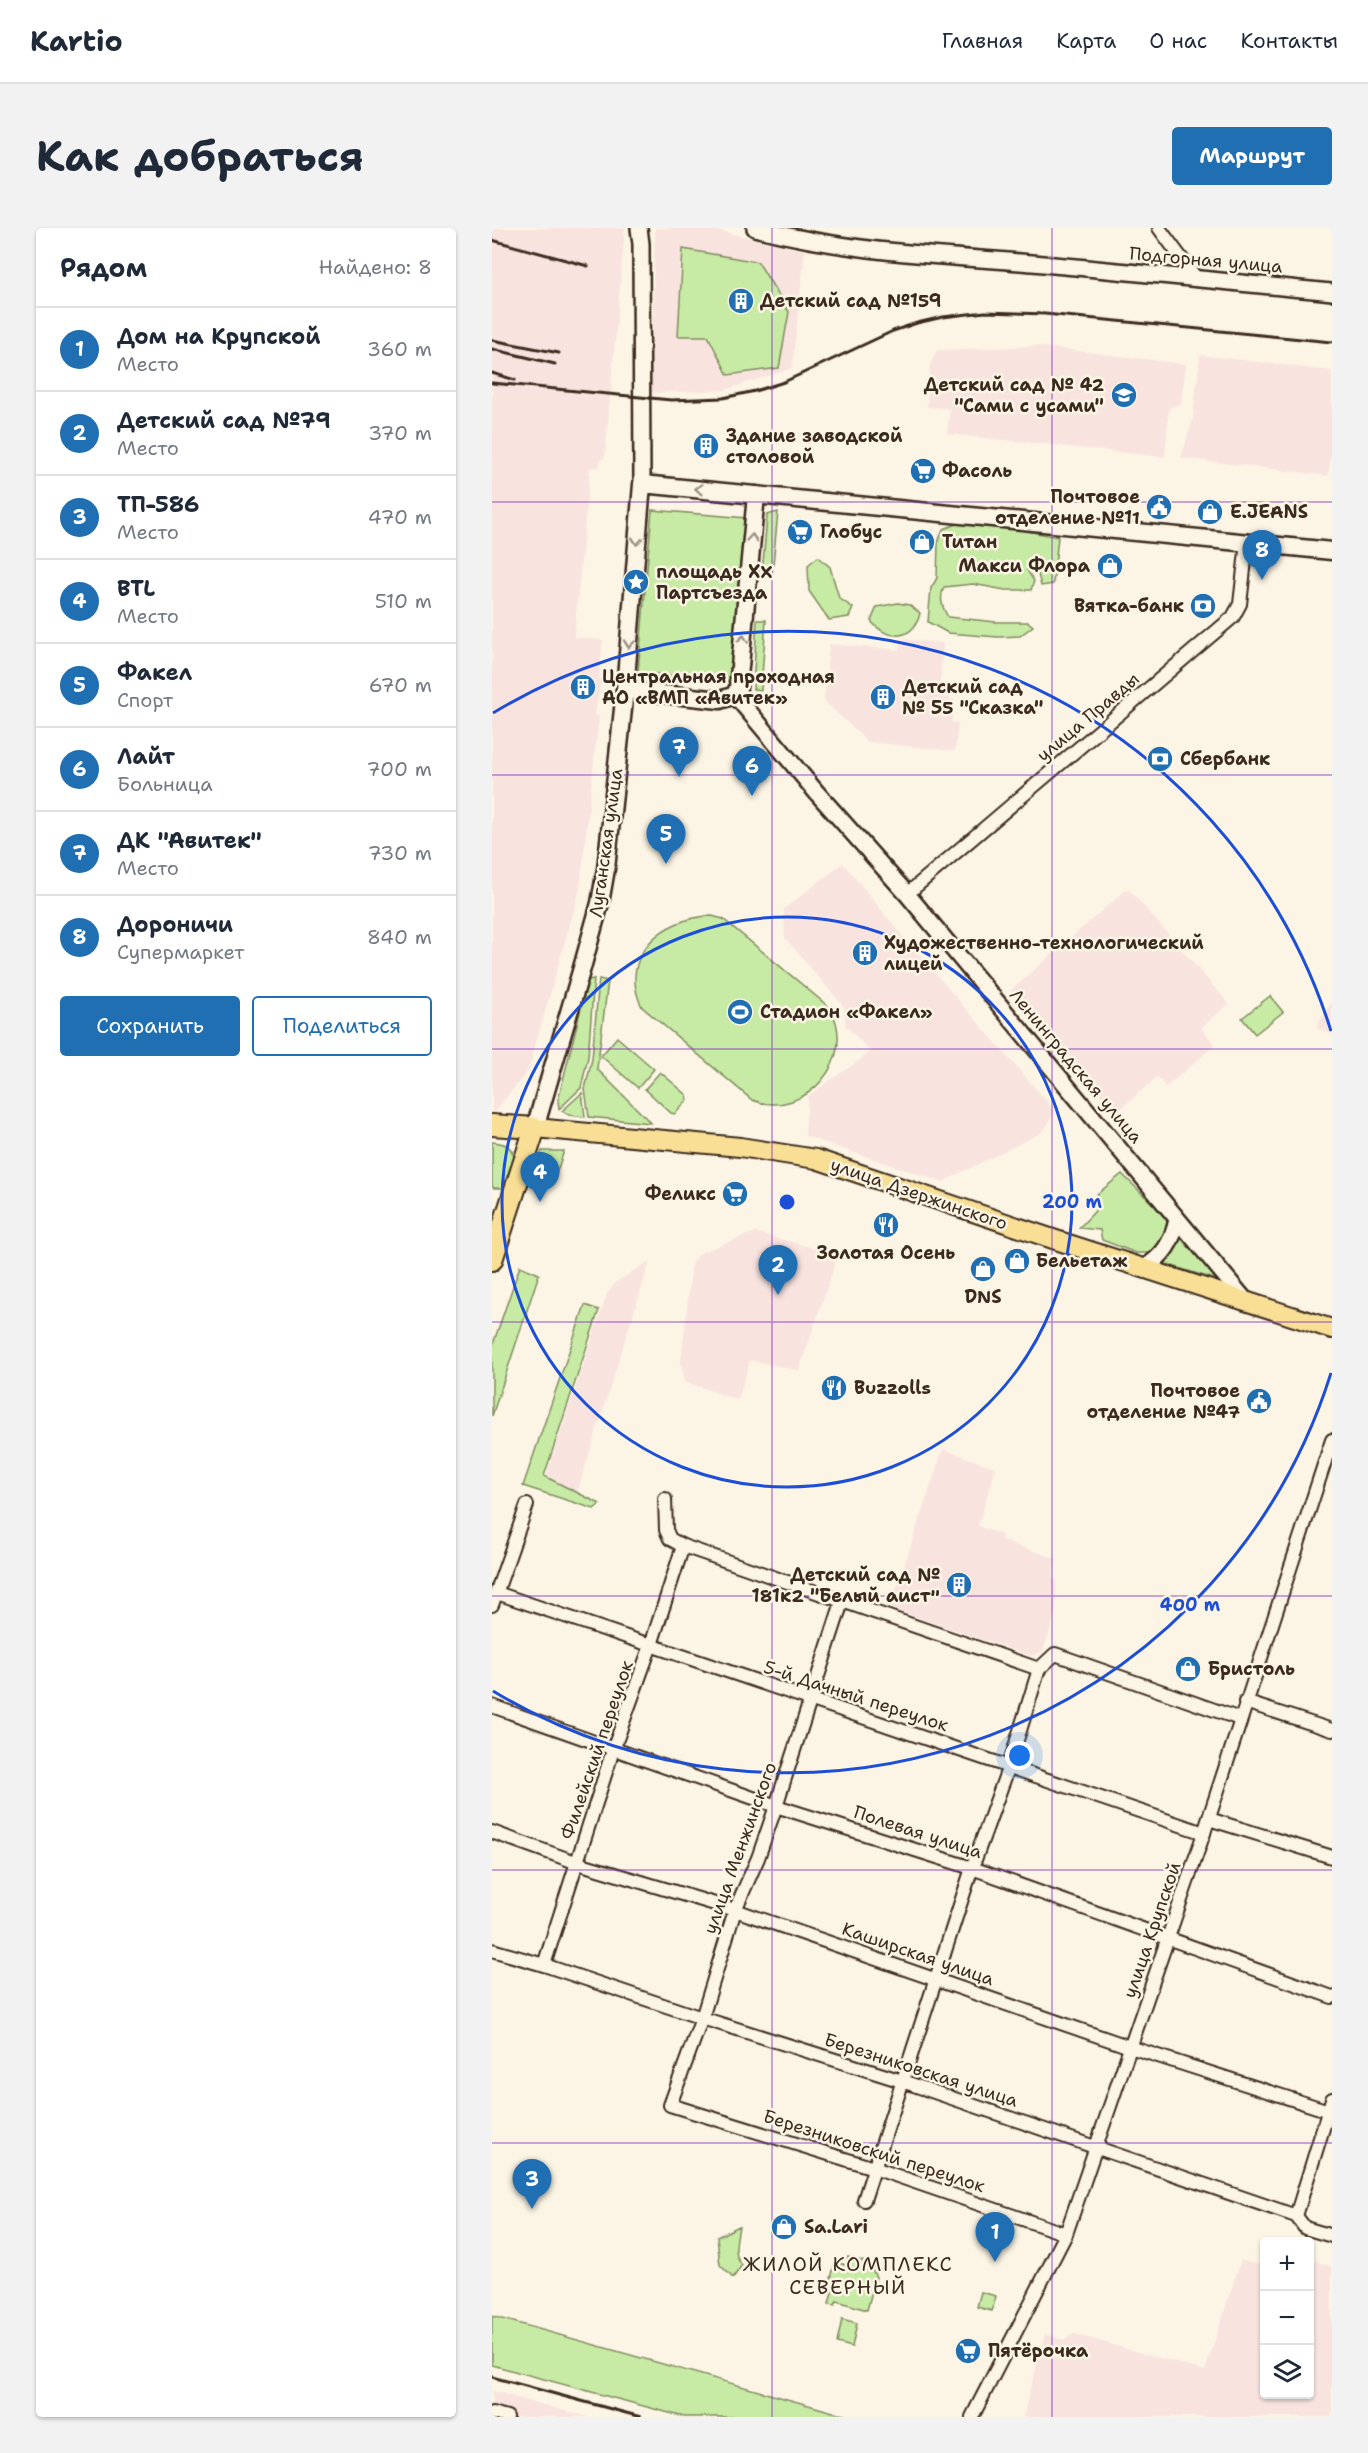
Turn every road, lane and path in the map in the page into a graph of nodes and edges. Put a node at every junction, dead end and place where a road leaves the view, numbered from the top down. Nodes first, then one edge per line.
1 (639, 228) edge
2 (755, 228) edge
3 (1159, 228) edge
4 (795, 233) edge
5 (1196, 279) junction
6 (1332, 292) edge
7 (642, 484) junction
8 (756, 495) junction
9 (1247, 543) junction
10 (1332, 551) edge
11 (625, 690) junction
12 (735, 695) junction
13 (907, 894) junction
14 (492, 1125) edge
15 (535, 1128) junction
16 (1177, 1220) junction
17 (492, 1260) edge
18 (1144, 1268) junction
19 (1245, 1300) junction
20 (1332, 1329) edge
21 (1332, 1440) edge
22 (665, 1499) dead end
23 (527, 1505) dead end
24 (683, 1546) junction
25 (494, 1599) edge
26 (842, 1602) junction
27 (651, 1645) junction
28 (1040, 1669) junction
29 (810, 1700) junction
30 (1245, 1702) junction
31 (492, 1706) edge
32 (1240, 1719) junction
33 (1332, 1730) edge
34 (613, 1750) junction
35 (1009, 1766) junction
36 (776, 1806) junction
37 (1209, 1819) junction
38 (492, 1832) edge
39 (1204, 1833) junction
40 (1332, 1857) edge
41 (578, 1863) junction
42 (972, 1868) junction
43 (735, 1910) junction
44 (1168, 1939) junction
45 (492, 1950) edge
46 (544, 1965) junction
47 (936, 1978) junction
48 (1332, 1997) edge
49 (702, 2018) junction
50 (1130, 2047) junction
51 (902, 2081) junction
52 (670, 2105) joint
53 (1331, 2107) edge
54 (1095, 2148) junction
55 (874, 2168) junction
56 (864, 2200) dead end
57 (1296, 2216) junction
58 (1066, 2234) junction
59 (1332, 2236) edge
60 (492, 2413) edge
61 (507, 2417) edge
62 (972, 2417) edge

1 - 7 street
2 - 4 street, Подгорная улица
3 - 5 street
4 - 5 street, Подгорная улица
5 - 6 street, Подгорная улица
8 -> 7 main road
7 -> 11 main road, Луганская улица
8 - 9 main road
12 -> 8 main road
9 - 10 main road
9 - 13 street, улица Правды
11 - 12 main road
11 - 15 main road, Луганская улица
12 - 13 street, Ленинградская улица
13 - 16 street, Ленинградская улица
14 - 15 highway, улица Дзержинского
15 - 17 highway, Луганская улица
15 - 18 main road, улица Дзержинского
16 - 18 street
16 - 19 street, Ленинградская улица
18 - 19 main road, улица Дзержинского
19 - 20 main road, улица Дзержинского
21 - 30 street, улица Крупской
22 - 24 street
23 - 25 street
24 - 26 street
24 - 27 street, Филейский переулок
25 - 27 street, 5-й Дачный переулок
26 - 28 street
26 - 29 street, улица Менжинского
27 - 29 street, 5-й Дачный переулок
27 - 34 street, Филейский переулок
28 - 32 street
28 - 35 street
29 - 35 street, 5-й Дачный переулок
29 - 36 street, улица Менжинского
30 - 32 street, улица Крупской
30 - 33 street
31 - 34 street, Полевая улица
32 - 37 street, улица Крупской
34 - 36 street, Полевая улица
34 - 41 street, Филейский переулок
35 - 39 street, 5-й Дачный переулок
35 - 42 street
36 - 42 street, Полевая улица
36 - 43 street, улица Менжинского
37 - 39 street, улица Крупской
37 - 40 street
38 - 41 street, Каширская улица
39 - 44 street, улица Крупской
41 - 43 street, Каширская улица
41 - 46 street, Филейский переулок
42 - 44 street, Полевая улица
42 - 47 street
43 - 47 street, Каширская улица
43 - 49 street, улица Менжинского
44 - 48 street, Полевая улица
44 - 50 street, улица Крупской
45 - 46 street, Березниковская улица
46 - 49 street, Березниковская улица
47 - 50 street, Каширская улица
47 - 51 street
49 - 51 street, Березниковская улица
49 - 52 street, улица Менжинского
50 - 53 street, Каширская улица
50 - 54 street, улица Крупской
51 - 54 street, Березниковская улица
51 - 55 street
52 - 55 street, Березниковский переулок
53 - 57 street
54 - 57 street, Березниковская улица
54 - 58 street, улица Крупской
55 - 56 street
55 - 58 street, Березниковский переулок
57 - 59 street, Березниковская улица
58 - 62 street, улица Крупской
60 - 61 street

